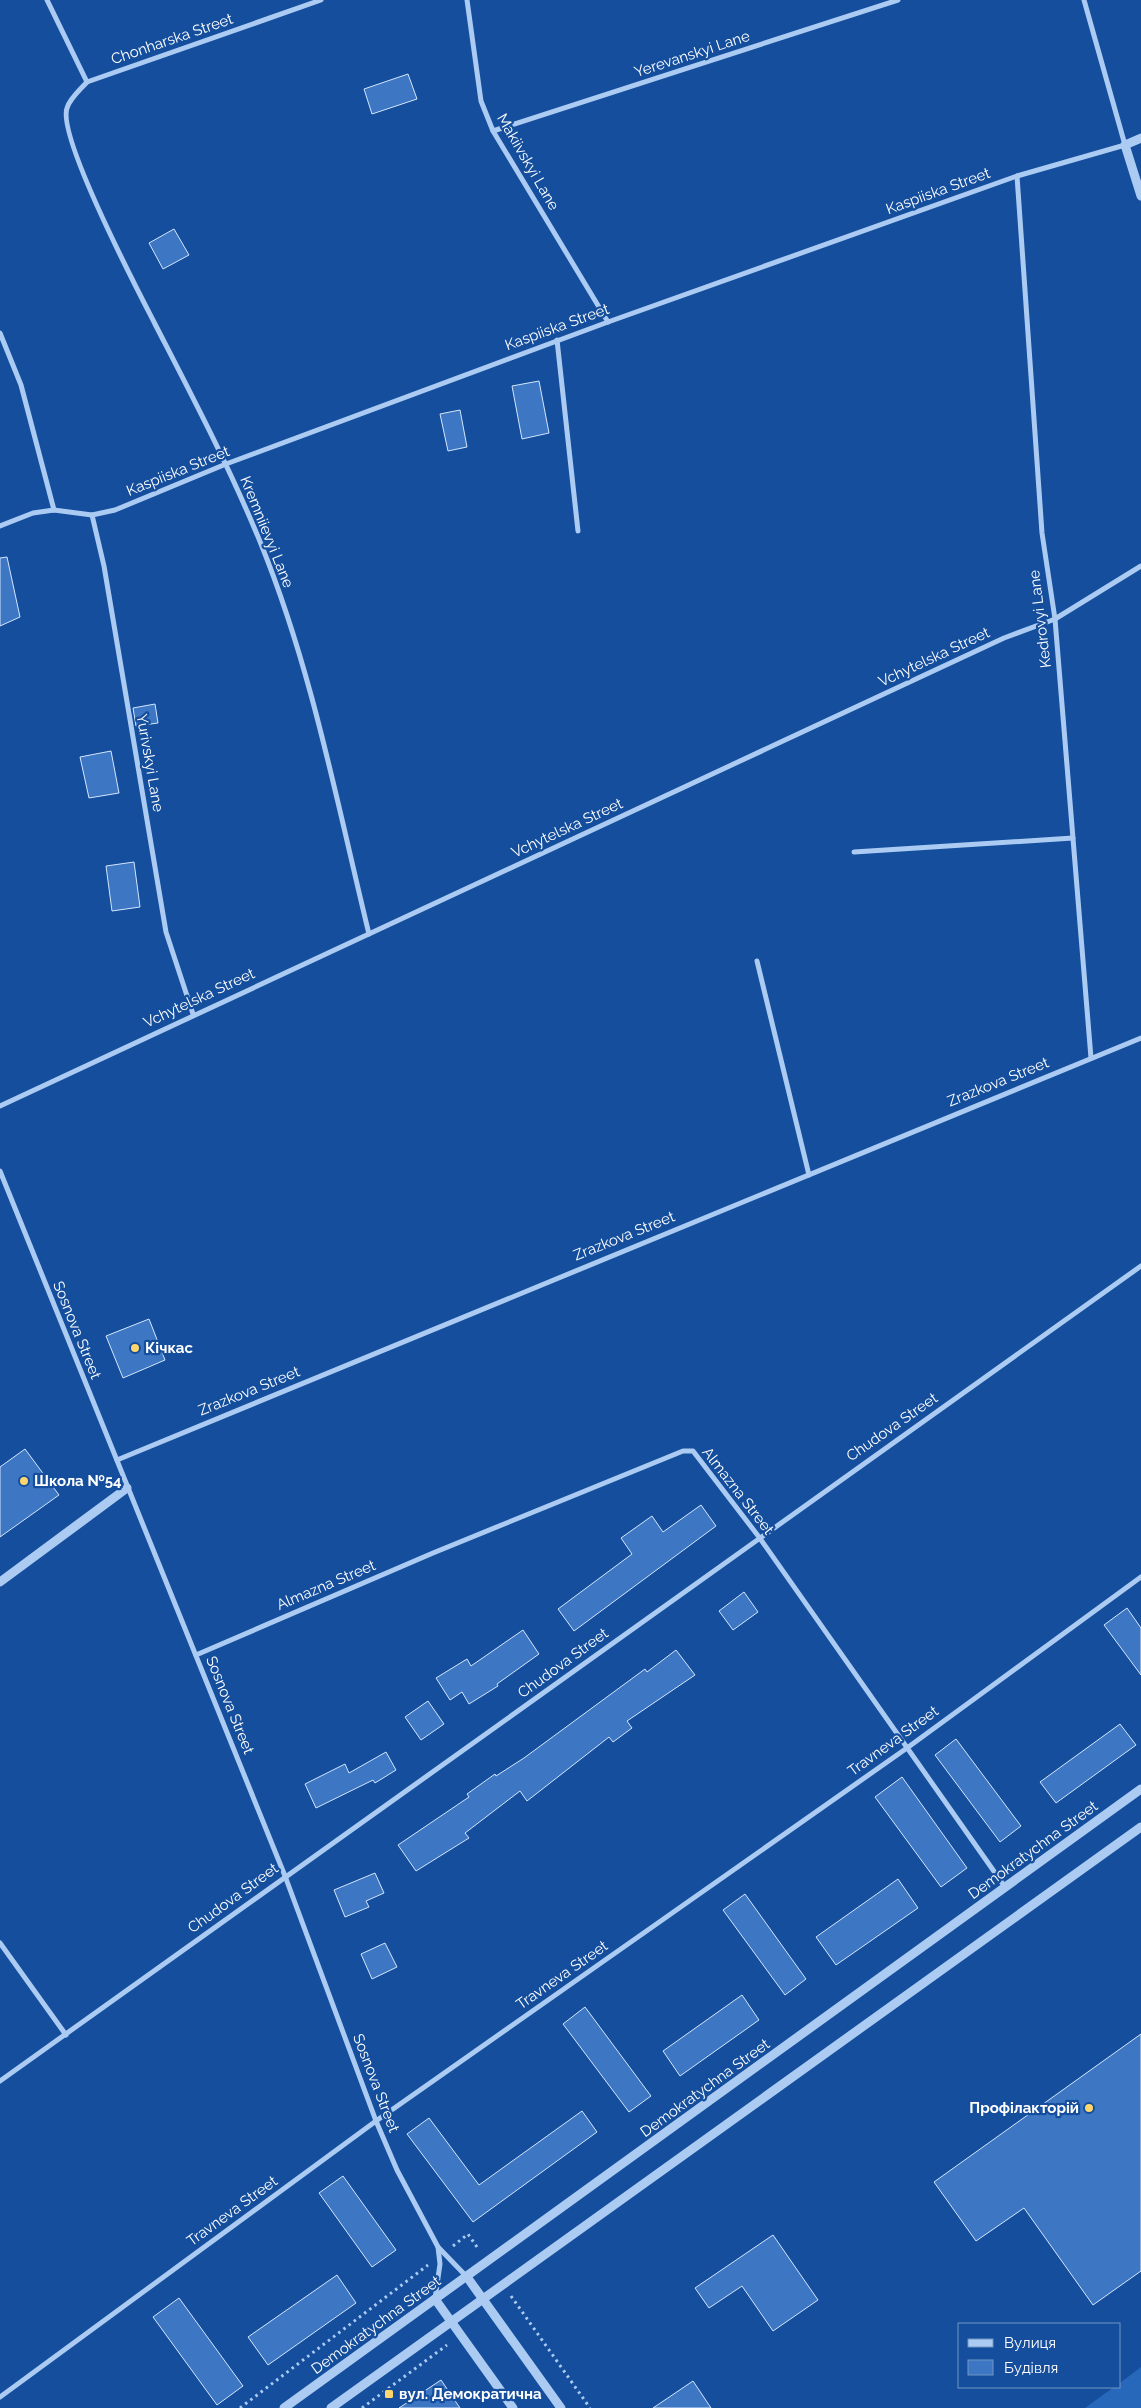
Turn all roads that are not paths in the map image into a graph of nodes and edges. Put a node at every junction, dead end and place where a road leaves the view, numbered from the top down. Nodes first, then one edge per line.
1 (47, 0) edge
2 (321, 0) edge
3 (467, 0) edge
4 (898, 0) edge
5 (1084, 0) edge
6 (87, 82) junction
7 (493, 131) junction
8 (1141, 138) edge
9 (1125, 145) junction
10 (1017, 176) junction
11 (1141, 196) edge
12 (608, 322) junction
13 (0, 333) edge
14 (558, 340) junction
15 (226, 464) junction
16 (54, 510) junction
17 (92, 515) junction
18 (0, 526) edge
19 (578, 531) dead end
20 (1141, 566) edge
21 (1055, 619) junction
22 (1073, 838) junction
23 (854, 852) dead end
24 (369, 934) junction
25 (757, 961) dead end
26 (193, 1014) junction
27 (1141, 1038) edge
28 (1091, 1058) junction
29 (0, 1106) edge
30 (0, 1171) edge
31 (809, 1175) junction
32 (1141, 1266) edge
33 (117, 1460) junction
34 (127, 1488) junction
35 (759, 1537) junction
36 (1141, 1578) edge
37 (0, 1582) edge
38 (196, 1655) junction
39 (906, 1748) junction
40 (1141, 1789) edge
41 (1141, 1827) edge
42 (285, 1876) junction
43 (1005, 1888) junction
44 (0, 1943) edge
45 (66, 2035) junction
46 (0, 2081) edge
47 (376, 2121) junction
48 (438, 2247) junction
49 (467, 2277) junction
50 (435, 2299) junction
51 (483, 2299) junction
52 (451, 2321) junction
53 (0, 2397) edge
54 (284, 2408) edge
55 (331, 2408) edge
56 (513, 2408) edge
57 (561, 2408) edge

1 - 6 street
2 - 6 street, Chonharska Street
3 - 7 street, Makiivskyi Lane
4 - 7 street, Yerevanskyi Lane
5 - 9 street
6 - 15 street, Kremniievyi Lane
7 - 12 street, Makiivskyi Lane
8 - 9 street
9 - 10 street, Kaspiiska Street
9 - 11 street
10 - 12 street, Kaspiiska Street
10 - 21 street, Kedrovyi Lane
12 - 14 street, Kaspiiska Street
13 - 16 street
14 - 15 street, Kaspiiska Street
14 - 19 street
15 - 17 street, Kaspiiska Street
15 - 24 street, Kremniievyi Lane
16 - 17 street, Kaspiiska Street
16 - 18 street, Kaspiiska Street
17 - 26 street, Yurivskyi Lane
20 - 21 street, Vchytelska Street
21 - 22 street, Kedrovyi Lane
21 - 24 street, Vchytelska Street
22 - 23 street
22 - 28 street, Kedrovyi Lane
24 - 26 street, Vchytelska Street
25 - 31 street
26 - 29 street, Vchytelska Street
27 - 28 street, Zrazkova Street
28 - 31 street, Zrazkova Street
30 - 33 street, Sosnova Street
31 - 33 street, Zrazkova Street
32 - 35 street, Chudova Street
33 - 34 street, Sosnova Street
34 - 37 street
34 - 38 street, Sosnova Street
35 - 38 street, Almazna Street
35 - 39 street, Almazna Street
35 - 42 street, Chudova Street
36 - 39 street, Travneva Street
38 - 42 street, Sosnova Street
39 - 43 street, Almazna Street
39 - 47 street, Travneva Street
40 - 43 street, Demokratychna Street
41 - 51 street
42 - 45 street, Chudova Street
42 - 47 street, Sosnova Street
43 - 49 street, Demokratychna Street
44 - 45 street
45 - 46 street, Chudova Street
47 - 48 street, Sosnova Street
47 - 53 street, Travneva Street
48 - 49 street, Sosnova Street
48 - 50 street, Sosnova Street
49 - 50 street, Demokratychna Street
49 - 51 street
50 - 52 street
50 - 54 street, Demokratychna Street
51 - 52 street
51 - 57 street
52 - 55 street
52 - 56 street

